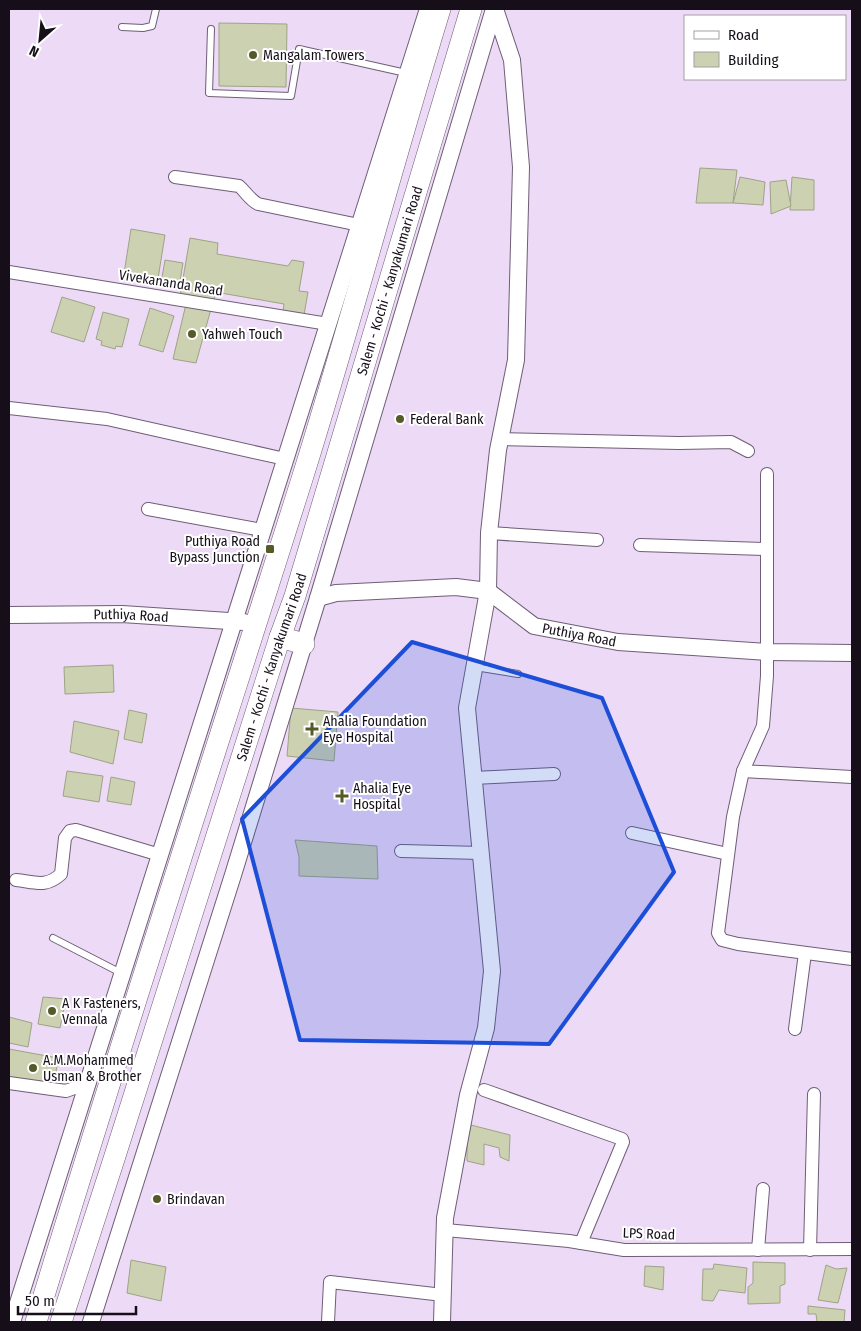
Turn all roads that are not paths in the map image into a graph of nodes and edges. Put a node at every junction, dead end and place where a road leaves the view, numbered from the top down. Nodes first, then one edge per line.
1 (156, 9) edge
2 (494, 9) edge
3 (436, 10) edge
4 (469, 15) edge
5 (122, 26) dead end
6 (210, 29) dead end
7 (408, 73) junction
8 (175, 178) dead end
9 (359, 225) junction
10 (9, 272) edge
11 (328, 324) junction
12 (9, 408) edge
13 (500, 439) junction
14 (748, 451) dead end
15 (285, 459) junction
16 (767, 474) dead end
17 (148, 509) dead end
18 (262, 530) junction
19 (488, 533) junction
20 (597, 540) dead end
21 (640, 544) dead end
22 (767, 549) junction
23 (488, 591) junction
24 (318, 598) junction
25 (9, 615) edge
26 (234, 620) junction
27 (255, 624) junction
28 (280, 637) junction
29 (304, 644) junction
30 (768, 652) junction
31 (852, 653) edge
32 (474, 667) junction
33 (518, 674) dead end
34 (743, 771) junction
35 (554, 774) dead end
36 (852, 777) edge
37 (474, 778) junction
38 (632, 833) dead end
39 (401, 851) dead end
40 (481, 853) junction
41 (160, 854) junction
42 (728, 854) junction
43 (16, 880) dead end
44 (53, 938) dead end
45 (805, 953) junction
46 (852, 960) edge
47 (122, 973) junction
48 (795, 1029) dead end
49 (9, 1083) edge
50 (88, 1083) junction
51 (484, 1090) dead end
52 (814, 1094) dead end
53 (88, 1150) junction
54 (114, 1159) junction
55 (763, 1189) dead end
56 (445, 1230) junction
57 (582, 1243) junction
58 (852, 1249) edge
59 (758, 1250) junction
60 (810, 1250) junction
61 (444, 1295) junction
62 (12, 1322) edge
63 (36, 1322) edge
64 (63, 1322) edge
65 (91, 1322) edge
66 (328, 1322) edge
67 (442, 1322) edge

1 - 5 lane
2 - 13 street
2 - 24 street
3 - 4 highway
3 - 7 street
3 - 27 highway, Salem - Kochi - Kanyakumari Road
4 - 28 highway, Salem - Kochi - Kanyakumari Road
6 - 7 lane
7 - 9 street
8 - 9 street
9 - 11 street
10 - 11 street, Vivekananda Road
11 - 15 street
12 - 15 street
13 - 14 street
13 - 19 street
15 - 18 street
16 - 22 street
17 - 18 street
18 - 26 street
19 - 20 street
19 - 23 street
21 - 22 street
22 - 30 street
23 - 24 street
23 - 30 street, Puthiya Road
23 - 32 street
24 - 29 street
25 - 26 street, Puthiya Road
26 - 27 street, Puthiya Road
26 - 41 street
27 - 53 highway, Salem - Kochi - Kanyakumari Road
28 - 29 highway
28 - 54 highway, Salem - Kochi - Kanyakumari Road
29 - 65 street
30 - 31 street, Puthiya Road
30 - 34 street
32 - 33 lane
32 - 37 street
34 - 36 street
34 - 42 street
35 - 37 street
37 - 40 street
38 - 42 street
39 - 40 street
40 - 56 street
41 - 43 street
41 - 47 street
42 - 45 street
44 - 47 lane
45 - 46 street
45 - 48 street
47 - 50 street
49 - 50 street
50 - 62 street
51 - 57 street
52 - 60 street
53 - 54 highway
53 - 63 highway, Salem - Kochi - Kanyakumari Road
54 - 64 highway, Salem - Kochi - Kanyakumari Road
55 - 59 street
56 - 57 street, LPS Road
56 - 61 street
57 - 59 street, LPS Road
58 - 60 street, LPS Road
59 - 60 street, LPS Road
61 - 66 street
61 - 67 street

